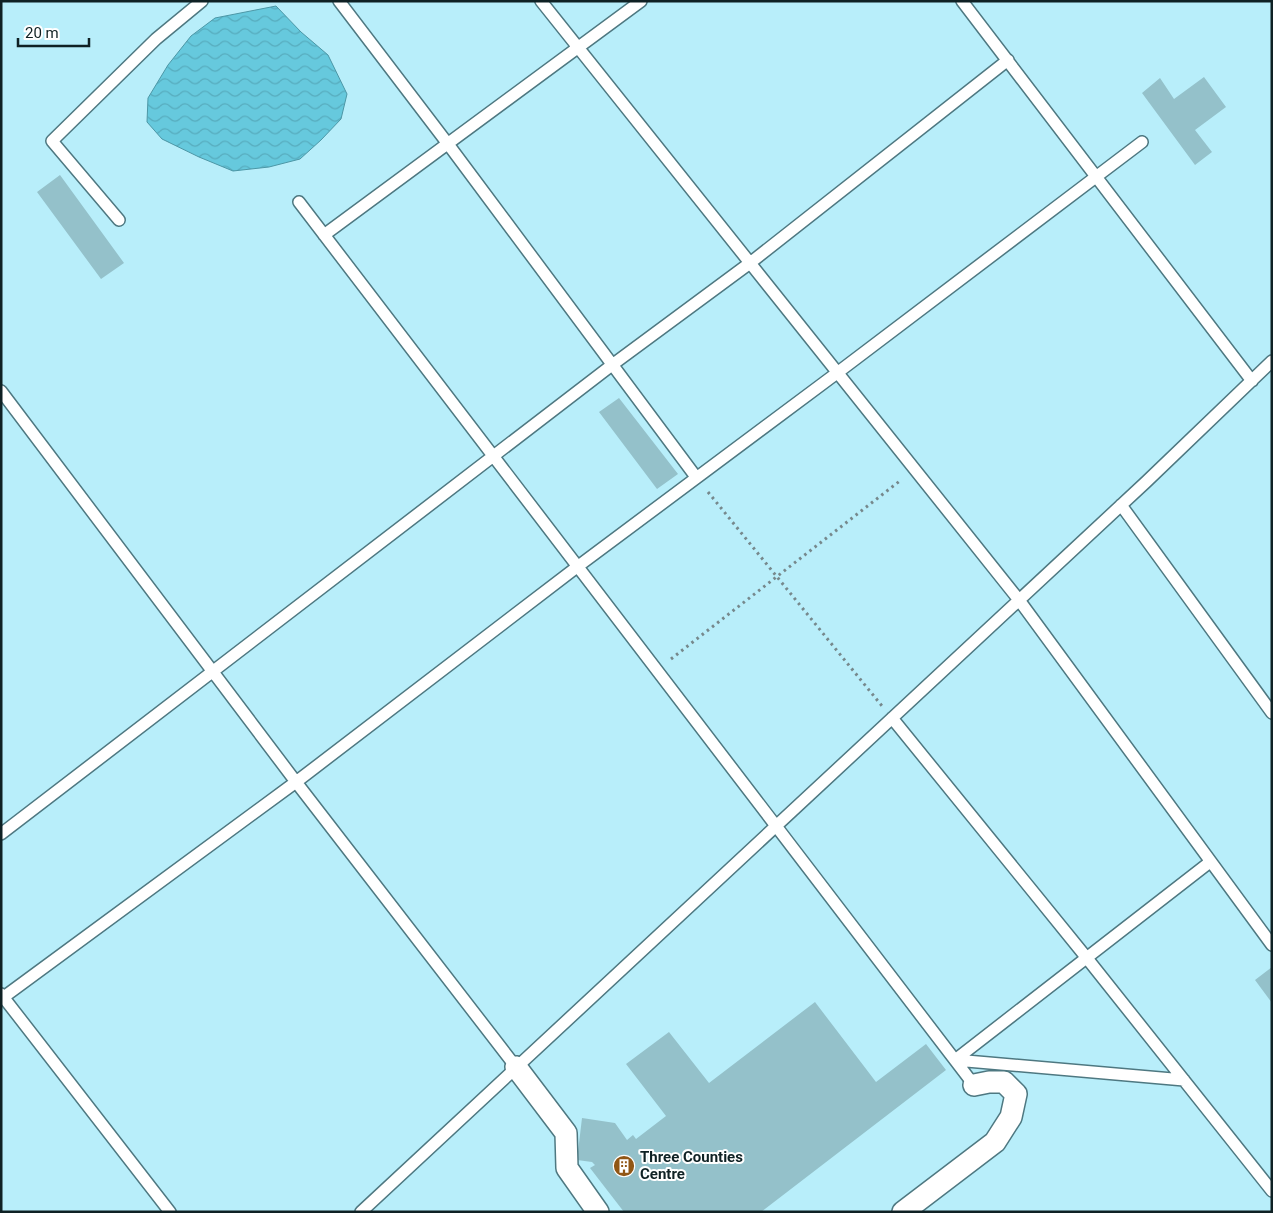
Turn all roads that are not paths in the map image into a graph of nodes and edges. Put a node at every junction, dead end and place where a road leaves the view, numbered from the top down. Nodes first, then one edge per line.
1 (202, 1) edge
2 (339, 1) edge
3 (541, 1) edge
4 (641, 1) edge
5 (962, 1) edge
6 (577, 49) junction
7 (1008, 60) junction
8 (1142, 142) dead end
9 (448, 144) junction
10 (1096, 176) junction
11 (299, 202) dead end
12 (119, 220) dead end
13 (324, 235) junction
14 (750, 264) junction
15 (1272, 361) edge
16 (612, 365) junction
17 (838, 373) junction
18 (1252, 380) junction
19 (1, 391) edge
20 (493, 456) junction
21 (696, 477) junction
22 (1121, 505) junction
23 (577, 567) junction
24 (1019, 600) junction
25 (214, 672) junction
26 (1272, 713) edge
27 (892, 718) junction
28 (296, 782) junction
29 (775, 826) junction
30 (1, 834) edge
31 (1210, 862) junction
32 (1272, 945) edge
33 (1086, 957) junction
34 (2, 997) edge
35 (955, 1060) junction
36 (516, 1067) junction
37 (1184, 1080) junction
38 (974, 1085) joint
39 (1272, 1191) edge
40 (170, 1212) edge
41 (361, 1212) edge
42 (598, 1212) edge
43 (904, 1212) edge

1 - 12 lane
2 - 9 lane
3 - 6 lane
4 - 6 lane
5 - 7 lane
6 - 9 lane
6 - 14 lane
7 - 10 lane
7 - 14 lane
8 - 10 lane
9 - 13 lane
9 - 16 lane
10 - 17 lane
10 - 18 lane
11 - 13 lane
13 - 20 lane
14 - 16 lane
14 - 17 lane
15 - 18 lane
16 - 20 lane
16 - 21 lane
17 - 21 lane
17 - 24 lane
18 - 22 lane
19 - 25 lane
20 - 23 lane
20 - 25 lane
21 - 23 lane
22 - 24 lane
22 - 26 lane
23 - 28 lane
23 - 29 lane
24 - 27 lane
24 - 31 lane
25 - 28 lane
25 - 30 lane
27 - 29 lane
27 - 33 lane
28 - 34 lane
28 - 36 lane
29 - 35 lane
29 - 36 lane
31 - 32 lane
31 - 33 lane
33 - 35 lane
33 - 37 lane
34 - 40 lane
35 - 37 lane
35 - 38 lane
36 - 41 lane
36 - 42 street
37 - 39 lane
38 - 43 street

